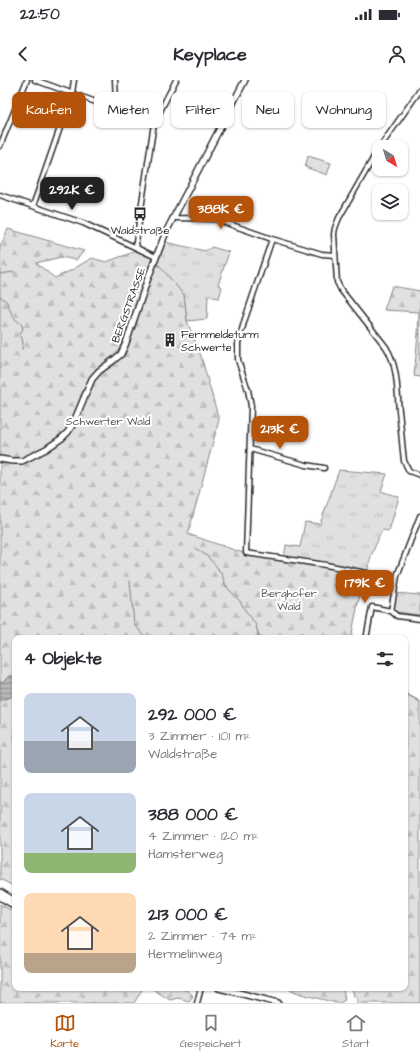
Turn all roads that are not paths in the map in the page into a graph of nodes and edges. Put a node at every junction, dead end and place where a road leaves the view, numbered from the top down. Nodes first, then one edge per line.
1 (26, 80) edge
2 (35, 80) edge
3 (74, 80) edge
4 (115, 80) edge
5 (176, 80) edge
6 (245, 80) edge
7 (420, 90) edge
8 (69, 92) edge
9 (72, 92) edge
10 (116, 92) edge
11 (163, 105) edge
12 (60, 128) edge
13 (153, 128) edge
14 (385, 140) edge
15 (0, 146) edge
16 (372, 160) edge
17 (0, 195) edge
18 (33, 206) junction
19 (174, 217) junction
20 (272, 239) junction
21 (137, 248) junction
22 (335, 255) junction
23 (156, 257) junction
24 (250, 449) junction
25 (0, 459) edge
26 (324, 468) dead end
27 (420, 475) edge
28 (420, 516) edge
29 (396, 579) junction
30 (391, 612) junction
31 (420, 619) edge
32 (367, 634) dead end
33 (0, 892) edge
34 (0, 897) edge
35 (12, 899) edge
36 (12, 904) edge
37 (201, 991) edge
38 (232, 991) edge
39 (197, 1003) edge
40 (278, 1003) edge

1 - 15 street
2 - 8 street
3 - 9 street
4 - 10 street
5 - 11 street
6 - 19 main road, BERGSTRASSE
7 - 14 street
12 - 18 street
13 - 21 street
16 - 22 street
17 - 18 street
18 - 21 street
19 - 20 street
19 - 23 main road, BERGSTRASSE
20 - 22 street
20 - 24 street
21 - 23 street
22 - 27 street
23 - 25 main road, BERGSTRASSE
24 - 26 street
24 - 29 street
28 - 29 street
29 - 30 street
30 - 31 street
30 - 32 street
33 - 35 main road
34 - 36 main road
37 - 39 street
38 - 40 main road

